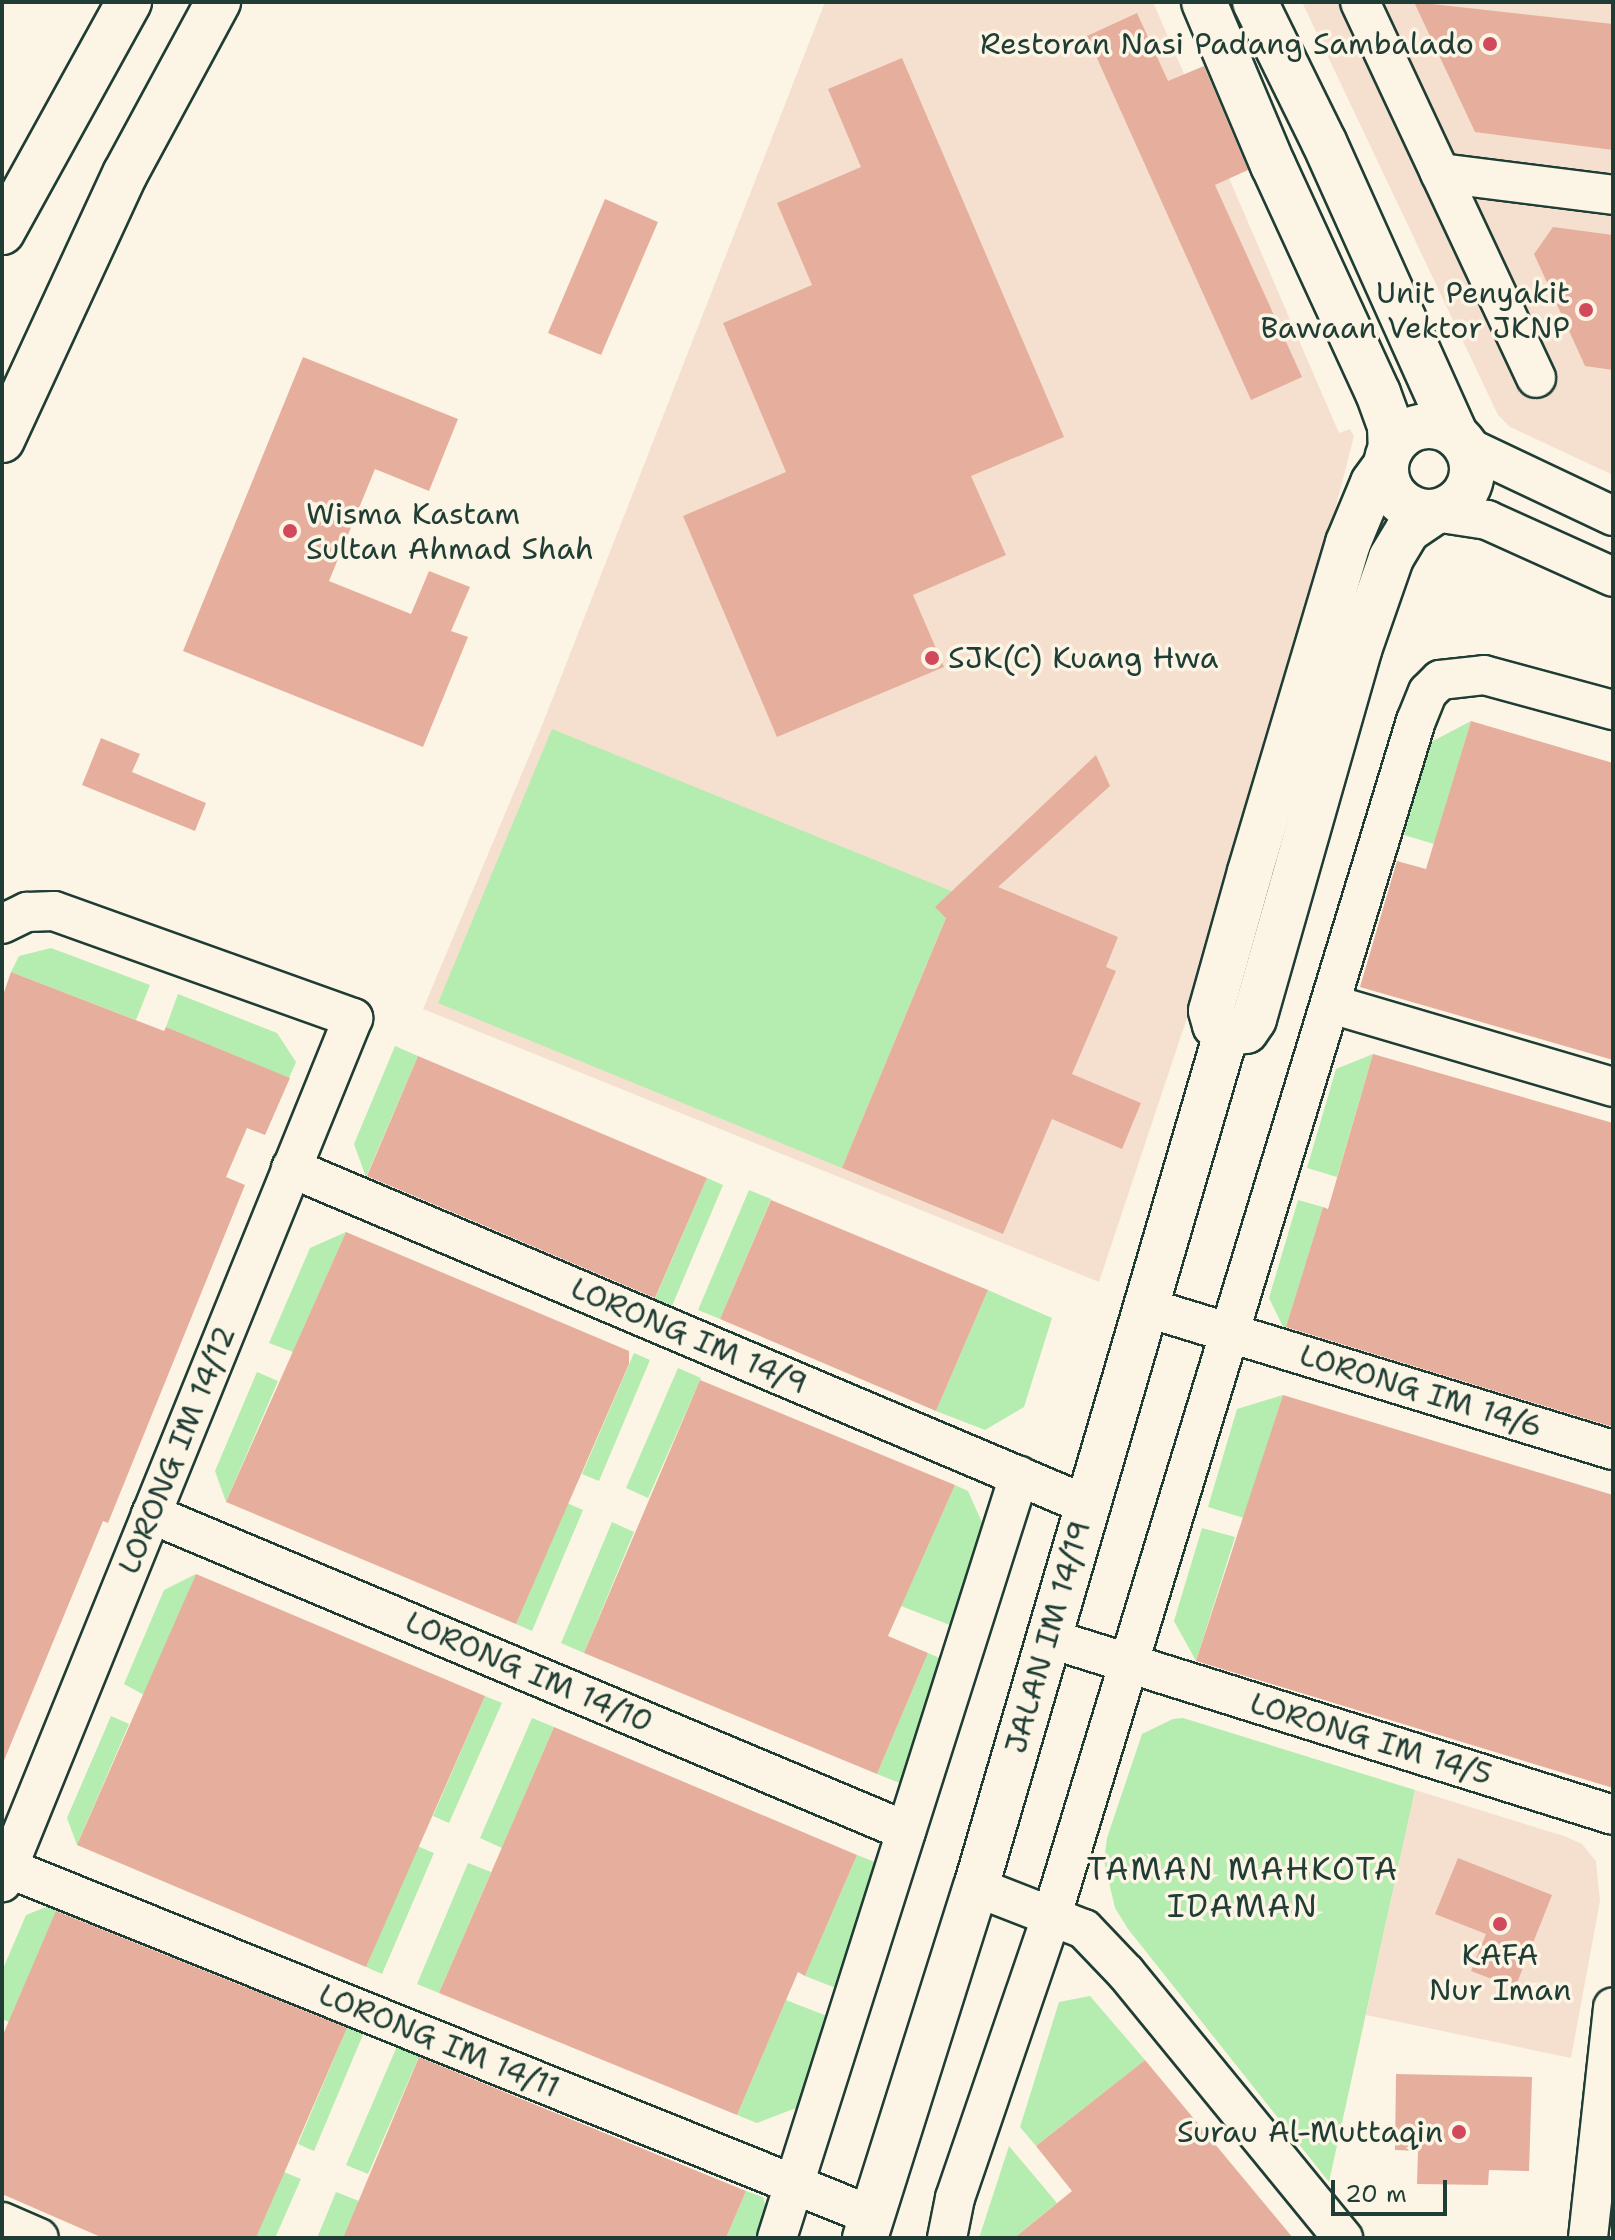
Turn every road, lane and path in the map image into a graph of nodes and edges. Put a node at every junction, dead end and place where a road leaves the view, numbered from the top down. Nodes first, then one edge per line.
1 (129, 2) edge
2 (218, 2) edge
3 (1204, 2) edge
4 (1255, 2) edge
5 (1360, 2) edge
6 (1440, 173) junction
7 (1613, 195) edge
8 (2, 232) edge
9 (1536, 378) dead end
10 (2, 440) edge
11 (1460, 440) junction
12 (1389, 457) junction
13 (1435, 512) junction
14 (1613, 516) edge
15 (1613, 577) edge
16 (1613, 710) edge
17 (2, 924) edge
18 (1331, 1004) junction
19 (1226, 1034) junction
20 (1613, 1087) edge
21 (291, 1168) junction
22 (1145, 1307) junction
23 (1230, 1333) junction
24 (1613, 1450) edge
25 (1019, 1476) junction
26 (1087, 1505) junction
27 (151, 1514) junction
28 (1048, 1638) junction
29 (1129, 1664) junction
30 (1613, 1815) edge
31 (906, 1831) junction
32 (5, 1875) edge
33 (976, 1887) junction
34 (1052, 1915) junction
35 (1613, 2007) edge
36 (795, 2184) junction
37 (2, 2222) edge
38 (868, 2226) edge
39 (39, 2238) edge
40 (777, 2238) edge
41 (947, 2238) edge
42 (1343, 2238) edge
43 (1588, 2238) edge

1 - 8 street
2 - 10 street
3 - 12 street
4 - 11 street
5 - 6 street
6 - 7 street
6 - 9 street
11 - 12 street
11 - 13 street
11 - 14 street
12 - 13 street
12 - 19 street
13 - 15 street
13 - 19 street
16 - 18 street
17 - 21 street, LORONG IM 14/12
18 - 20 street
18 - 23 street
19 - 22 street, JALAN IM 14/19
21 - 25 street, LORONG IM 14/9
21 - 27 street, LORONG IM 14/12
22 - 23 street, LORONG IM 14/6
22 - 26 street, JALAN IM 14/19
23 - 24 street, LORONG IM 14/6
23 - 29 street
25 - 26 street, LORONG IM 14/9
25 - 31 street
26 - 28 street, JALAN IM 14/19
27 - 31 street, LORONG IM 14/10
27 - 32 street, LORONG IM 14/12
28 - 29 street, LORONG IM 14/5
28 - 33 street, JALAN IM 14/19
29 - 30 street, LORONG IM 14/5
29 - 34 street
31 - 36 street
32 - 36 street, LORONG IM 14/11
33 - 34 street
33 - 38 street, JALAN IM 14/19
34 - 41 street
34 - 42 street
35 - 43 street
36 - 38 street, LORONG IM 14/11
36 - 40 street
37 - 39 street

